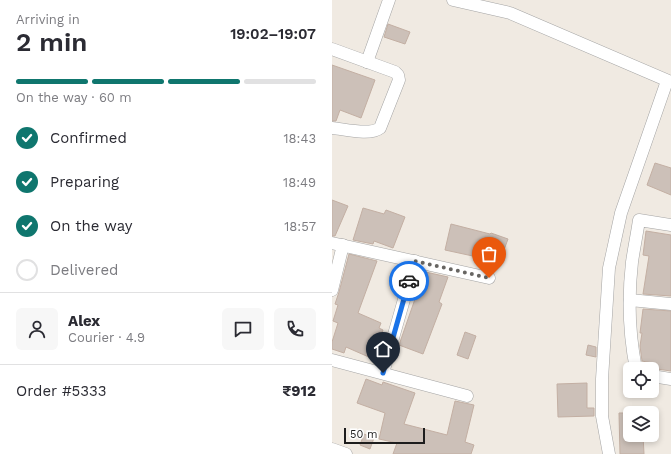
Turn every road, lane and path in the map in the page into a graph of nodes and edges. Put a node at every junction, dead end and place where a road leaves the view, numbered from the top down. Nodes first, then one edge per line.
1 (390, 0) edge
2 (453, 0) edge
3 (332, 49) edge
4 (368, 62) junction
5 (669, 82) edge
6 (332, 128) edge
7 (671, 225) edge
8 (337, 244) edge
9 (415, 261) junction
10 (489, 278) dead end
11 (332, 290) edge
12 (630, 300) junction
13 (671, 304) edge
14 (332, 360) edge
15 (635, 362) edge
16 (383, 373) junction
17 (659, 377) edge
18 (671, 380) edge
19 (467, 396) dead end
20 (332, 449) edge
21 (346, 454) edge
22 (609, 454) edge

1 - 4 street
2 - 5 street
3 - 4 street
4 - 6 street
5 - 22 street
7 - 12 street
8 - 9 street
8 - 11 street
9 - 10 street
9 - 16 street
12 - 13 street
12 - 15 street
14 - 16 street
16 - 19 street
17 - 18 street
20 - 21 street

